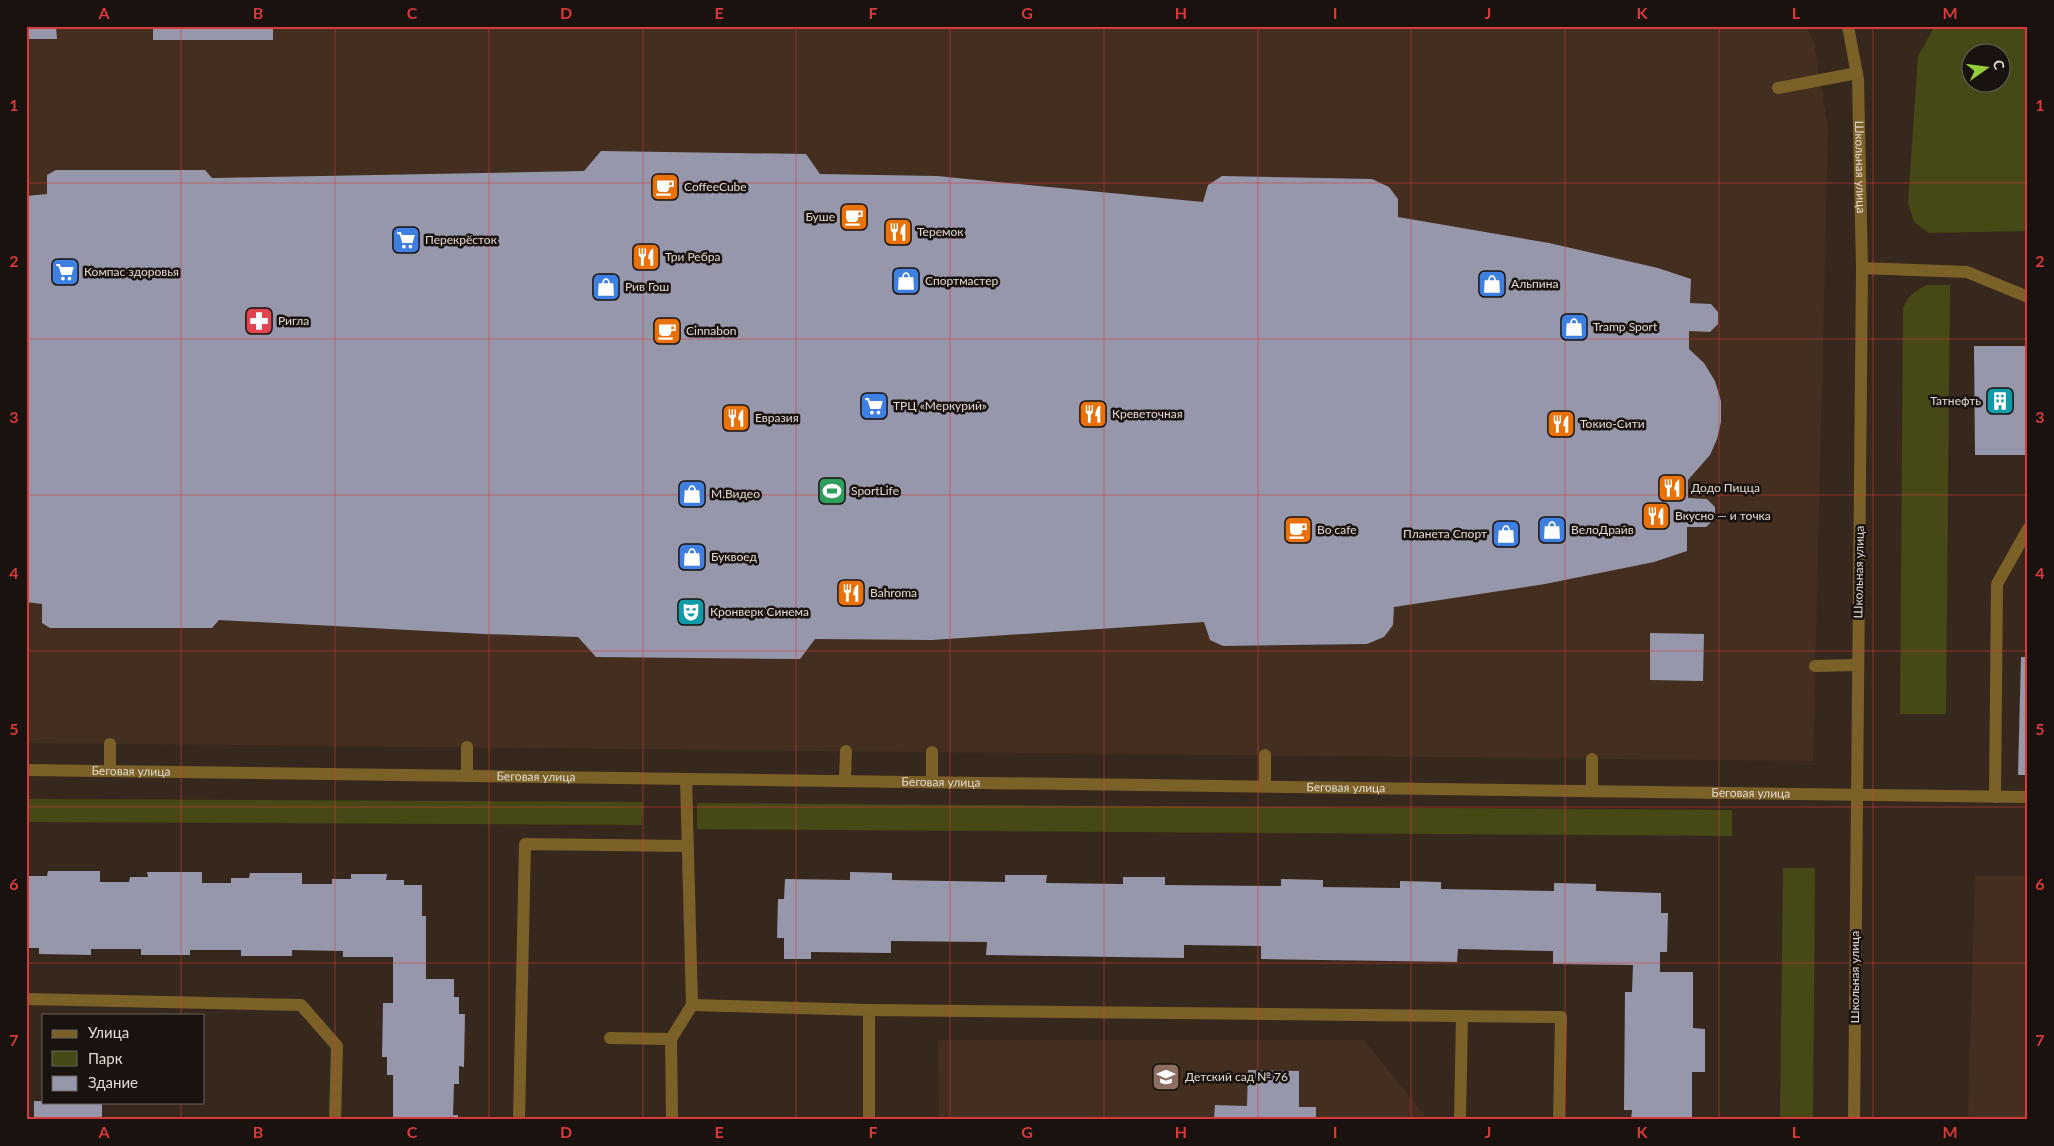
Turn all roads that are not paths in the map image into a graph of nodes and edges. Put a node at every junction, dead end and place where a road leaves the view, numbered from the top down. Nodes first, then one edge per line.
1 (1848, 26) edge
2 (1857, 73) junction
3 (1778, 88) dead end
4 (1862, 268) junction
5 (2028, 297) edge
6 (2028, 529) edge
7 (1858, 665) junction
8 (1815, 666) dead end
9 (110, 744) dead end
10 (467, 747) dead end
11 (846, 751) dead end
12 (932, 752) dead end
13 (1265, 756) dead end
14 (1592, 759) dead end
15 (26, 770) edge
16 (110, 771) junction
17 (467, 776) junction
18 (686, 778) junction
19 (846, 780) junction
20 (932, 782) junction
21 (1265, 786) junction
22 (1592, 790) junction
23 (1856, 794) junction
24 (1995, 797) junction
25 (2028, 797) edge
26 (687, 846) junction
27 (26, 999) edge
28 (692, 1005) junction
29 (869, 1010) junction
30 (1462, 1016) junction
31 (610, 1038) dead end
32 (671, 1039) junction
33 (335, 1120) edge
34 (519, 1120) edge
35 (672, 1120) edge
36 (868, 1120) edge
37 (1460, 1120) edge
38 (1559, 1120) edge
39 (1854, 1120) edge

1 - 2 street, Школьная улица
2 - 3 street
2 - 4 street, Школьная улица
4 - 5 street
4 - 7 street, Школьная улица
6 - 24 street
7 - 8 street
7 - 23 street, Школьная улица
9 - 16 street
10 - 17 street
11 - 19 street
12 - 20 street
13 - 21 street
14 - 22 street
15 - 16 street, Беговая улица
16 - 17 street, Беговая улица
17 - 18 street, Беговая улица
18 - 19 street, Беговая улица
18 - 26 street
19 - 20 street, Беговая улица
20 - 21 street, Беговая улица
21 - 22 street, Беговая улица
22 - 23 street, Беговая улица
23 - 24 street, Беговая улица
23 - 39 street, Школьная улица
24 - 25 street, Беговая улица
26 - 28 street
26 - 34 street
27 - 33 street
28 - 29 street
28 - 32 street
29 - 30 street
29 - 36 street
30 - 37 street
30 - 38 street
31 - 32 street
32 - 35 street

